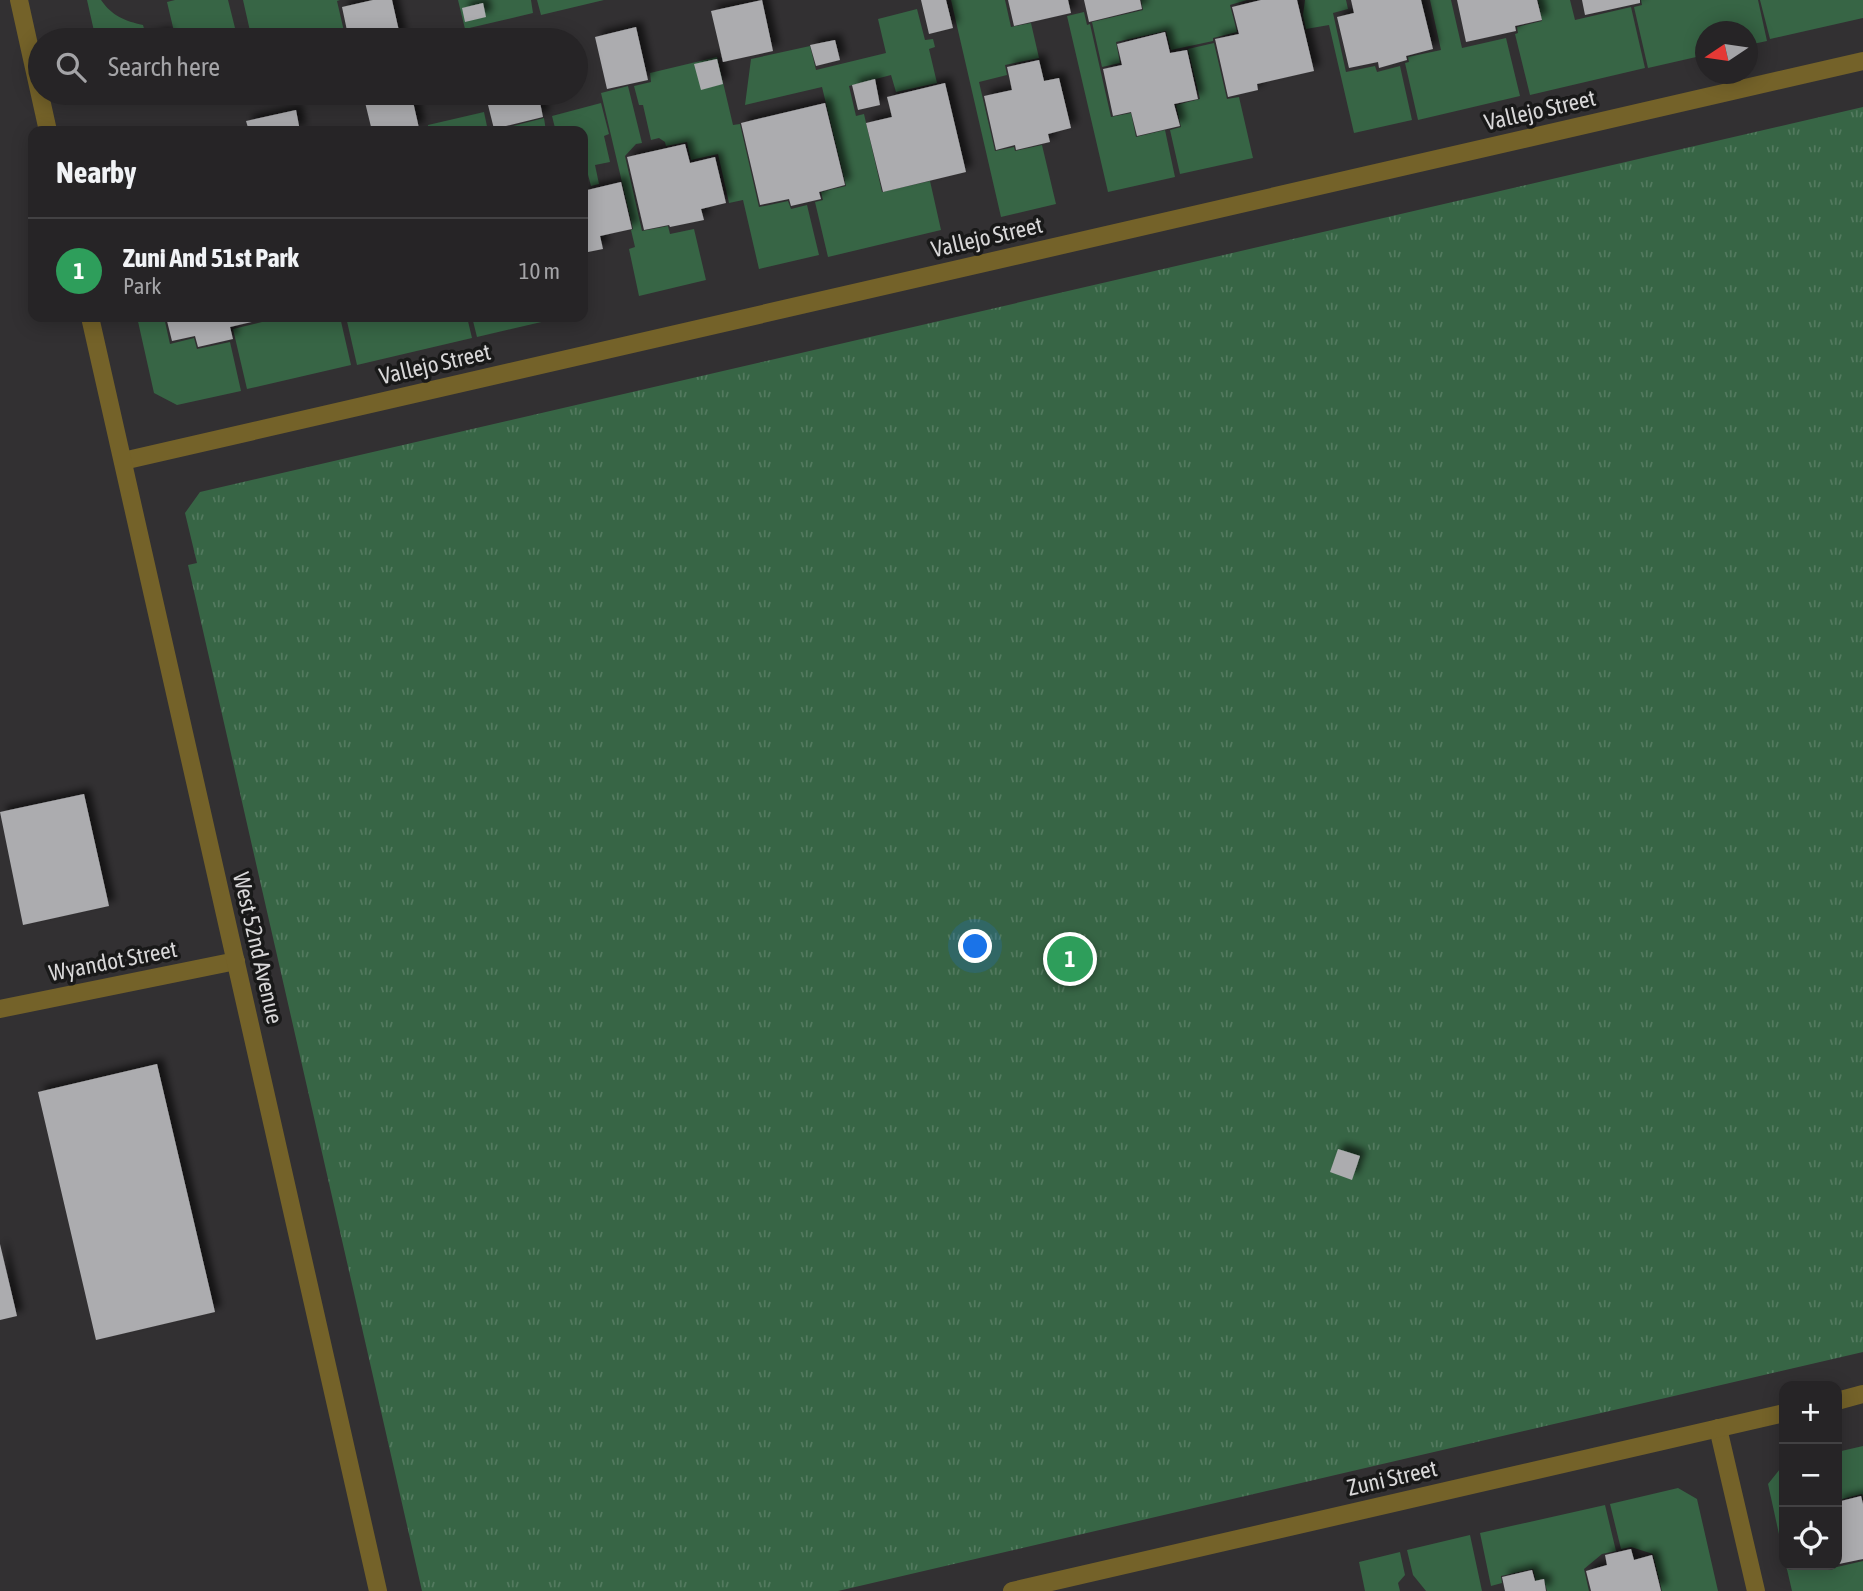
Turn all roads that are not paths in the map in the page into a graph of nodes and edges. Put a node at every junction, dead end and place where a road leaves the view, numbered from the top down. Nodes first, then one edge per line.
1 (19, 0) edge
2 (28, 41) edge
3 (1863, 61) edge
4 (42, 105) edge
5 (47, 126) edge
6 (91, 322) edge
7 (123, 461) junction
8 (236, 961) junction
9 (0, 1009) edge
10 (1863, 1394) edge
11 (1842, 1400) edge
12 (1779, 1414) edge
13 (1718, 1428) junction
14 (379, 1591) edge
15 (1012, 1591) edge
16 (1756, 1591) edge

1 - 2 street
3 - 7 street, Vallejo Street
4 - 5 street
6 - 7 street, West 52nd Avenue
7 - 8 street, West 52nd Avenue
8 - 9 street, Wyandot Street
8 - 14 street, West 52nd Avenue
10 - 11 street
12 - 13 street, Zuni Street
13 - 15 street, Zuni Street
13 - 16 street

